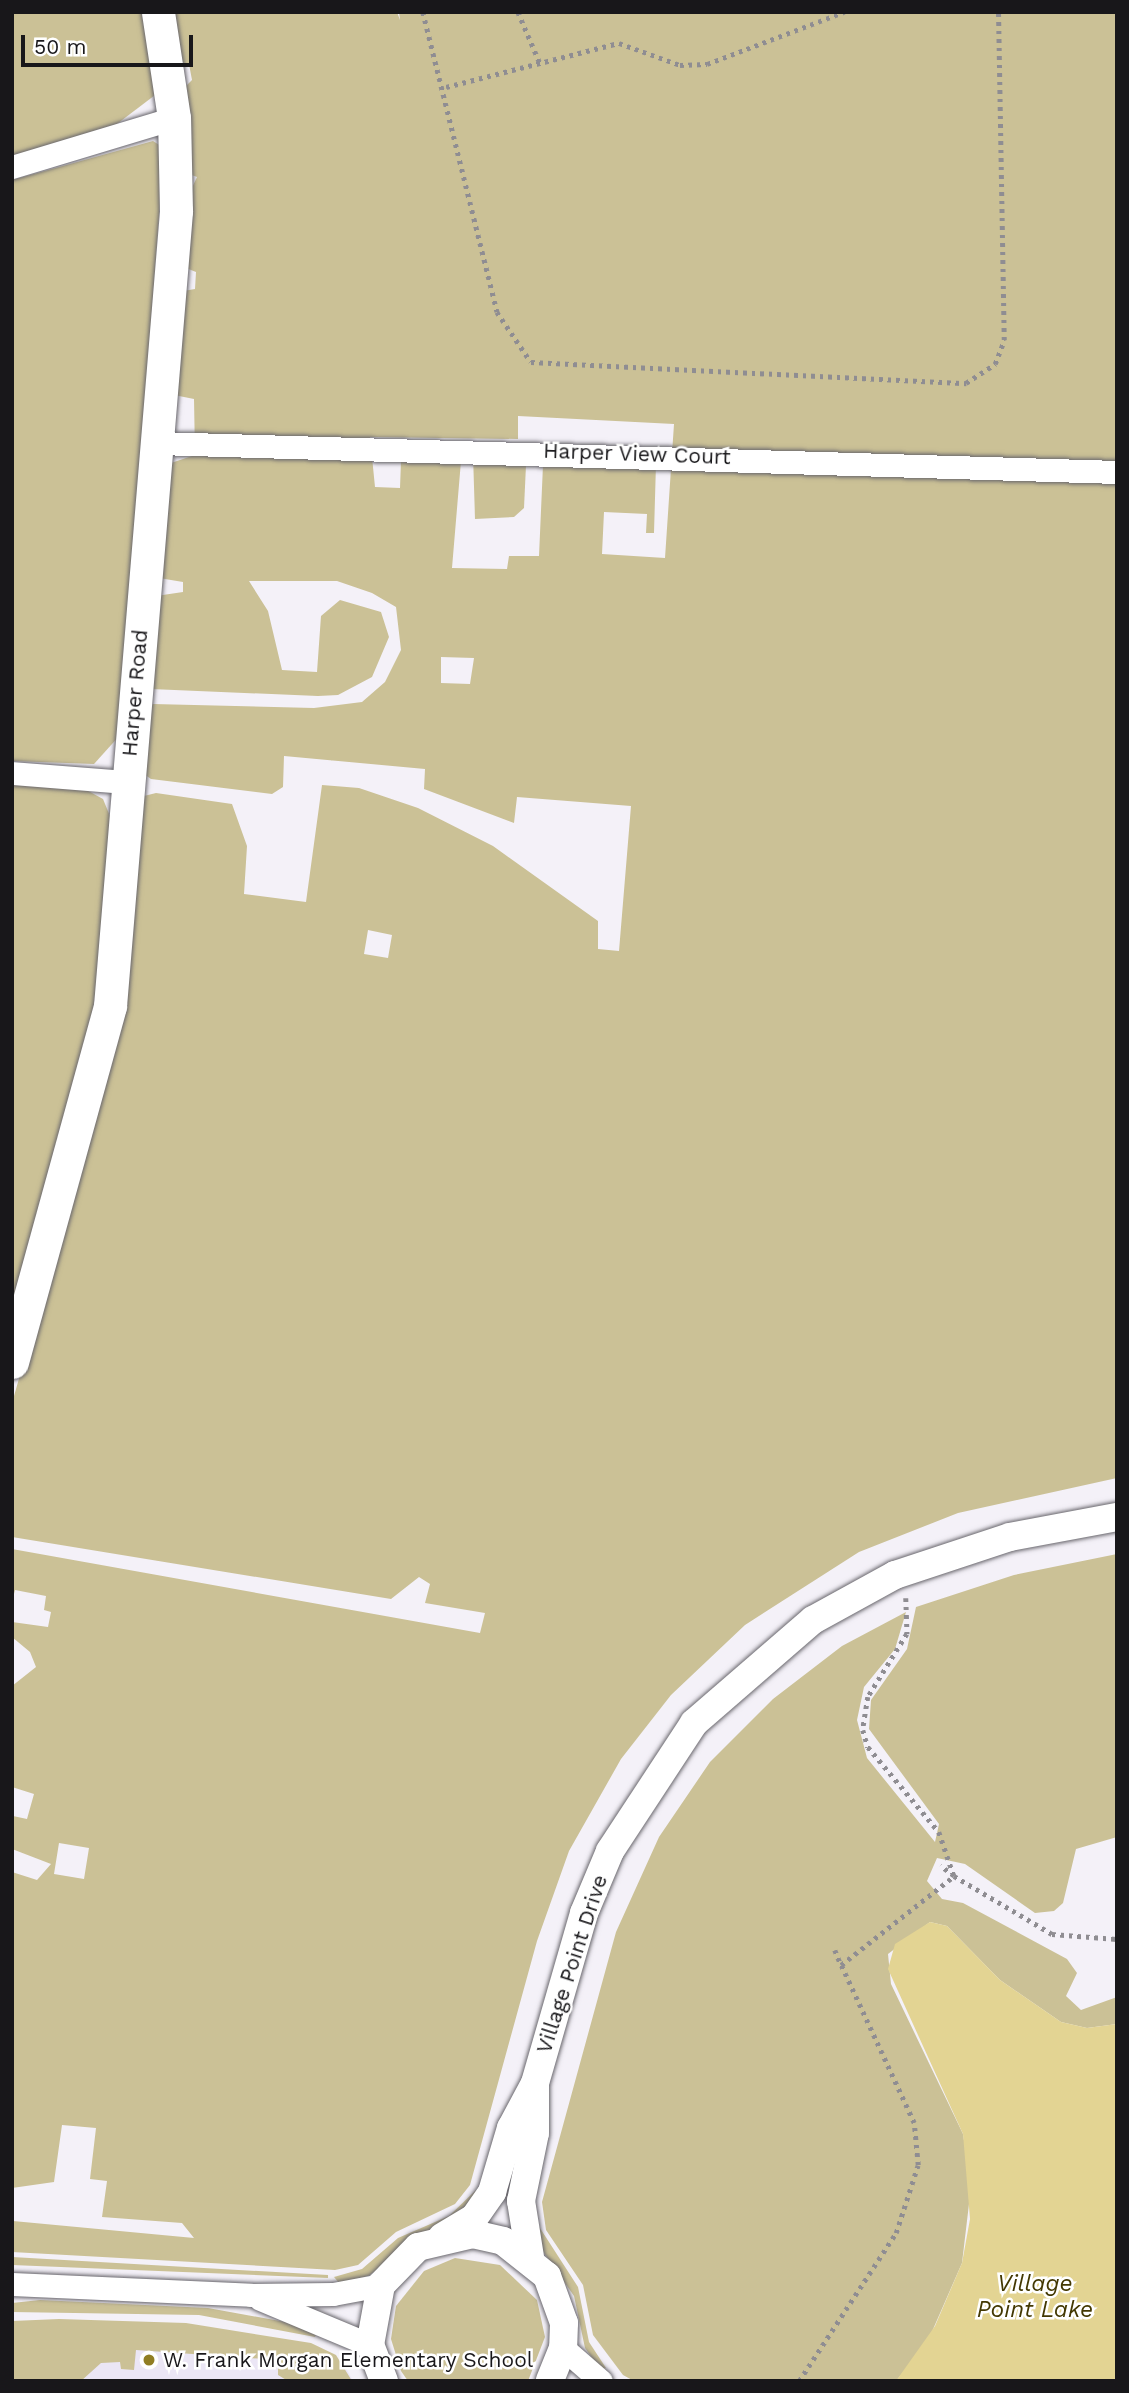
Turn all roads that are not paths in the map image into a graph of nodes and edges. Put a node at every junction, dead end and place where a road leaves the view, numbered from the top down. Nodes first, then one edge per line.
1 (158, 12) edge
2 (174, 118) junction
3 (12, 167) edge
4 (158, 443) junction
5 (1117, 472) edge
6 (12, 773) edge
7 (127, 782) junction
8 (12, 1362) edge
9 (1117, 1517) edge
10 (535, 2083) junction
11 (442, 2237) junction
12 (530, 2257) junction
13 (12, 2284) edge
14 (381, 2285) junction
15 (251, 2295) junction
16 (370, 2345) junction
17 (563, 2348) junction
18 (384, 2381) edge
19 (550, 2381) edge
20 (601, 2381) edge

1 - 2 main road, Harper Road
2 - 3 street
2 - 4 main road, Harper Road
4 - 5 street, Harper View Court
4 - 7 main road, Harper Road
6 - 7 street
7 - 8 main road, Harper Road
9 - 10 street, Village Point Drive
10 - 11 street, Village Point Drive
10 - 12 street, Village Point Drive
11 - 12 street
11 - 14 street, Village Point Drive
12 - 17 street
13 - 15 street
14 - 15 street
14 - 16 street
15 - 16 street
16 - 18 street
17 - 19 street
17 - 20 street

